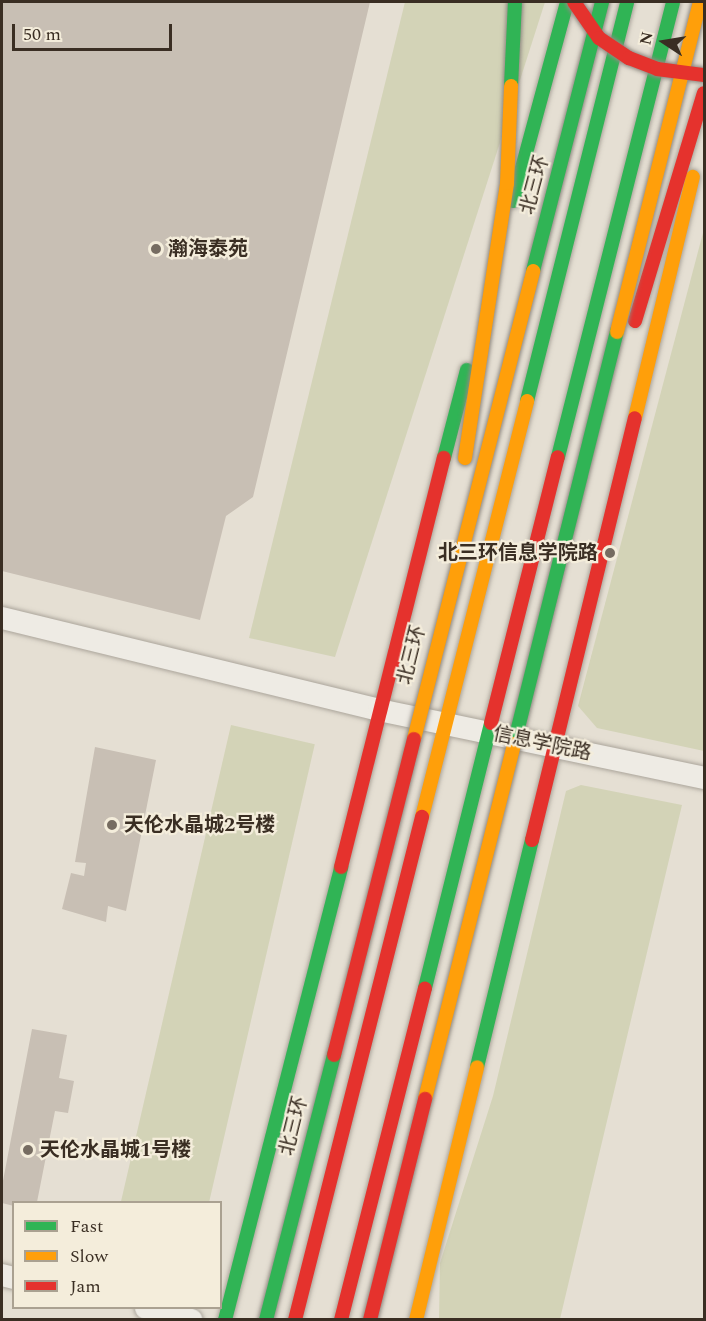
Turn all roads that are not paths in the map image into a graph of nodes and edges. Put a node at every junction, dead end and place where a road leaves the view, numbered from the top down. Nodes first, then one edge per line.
1 (515, 2) edge
2 (567, 2) edge
3 (574, 2) edge
4 (603, 2) edge
5 (627, 2) edge
6 (673, 2) edge
7 (700, 2) edge
8 (705, 75) edge
9 (705, 93) edge
10 (705, 130) edge
11 (448, 594) junction
12 (550, 598) junction
13 (2, 618) edge
14 (379, 710) junction
15 (444, 723) junction
16 (488, 733) junction
17 (556, 747) junction
18 (705, 778) edge
19 (150, 1309) edge
20 (191, 1320) edge
21 (225, 1320) edge
22 (266, 1320) edge
23 (296, 1320) edge
24 (341, 1320) edge
25 (370, 1320) edge
26 (416, 1320) edge

1 - 11 main road, bridge
2 - 14 main road
3 - 8 main road, bridge
4 - 11 main road, 北三环, bridge
5 - 15 main road
6 - 16 main road
7 - 12 main road, bridge
9 - 12 main road, bridge
10 - 17 main road
11 - 22 main road, 北三环, bridge
12 - 25 main road, bridge
13 - 14 street, 信息学院路
14 - 15 street, 信息学院路
14 - 21 main road
15 - 16 street, 信息学院路
15 - 23 main road
16 - 17 street, 信息学院路
16 - 24 main road
17 - 18 street, 信息学院路
17 - 26 main road
19 - 20 street

